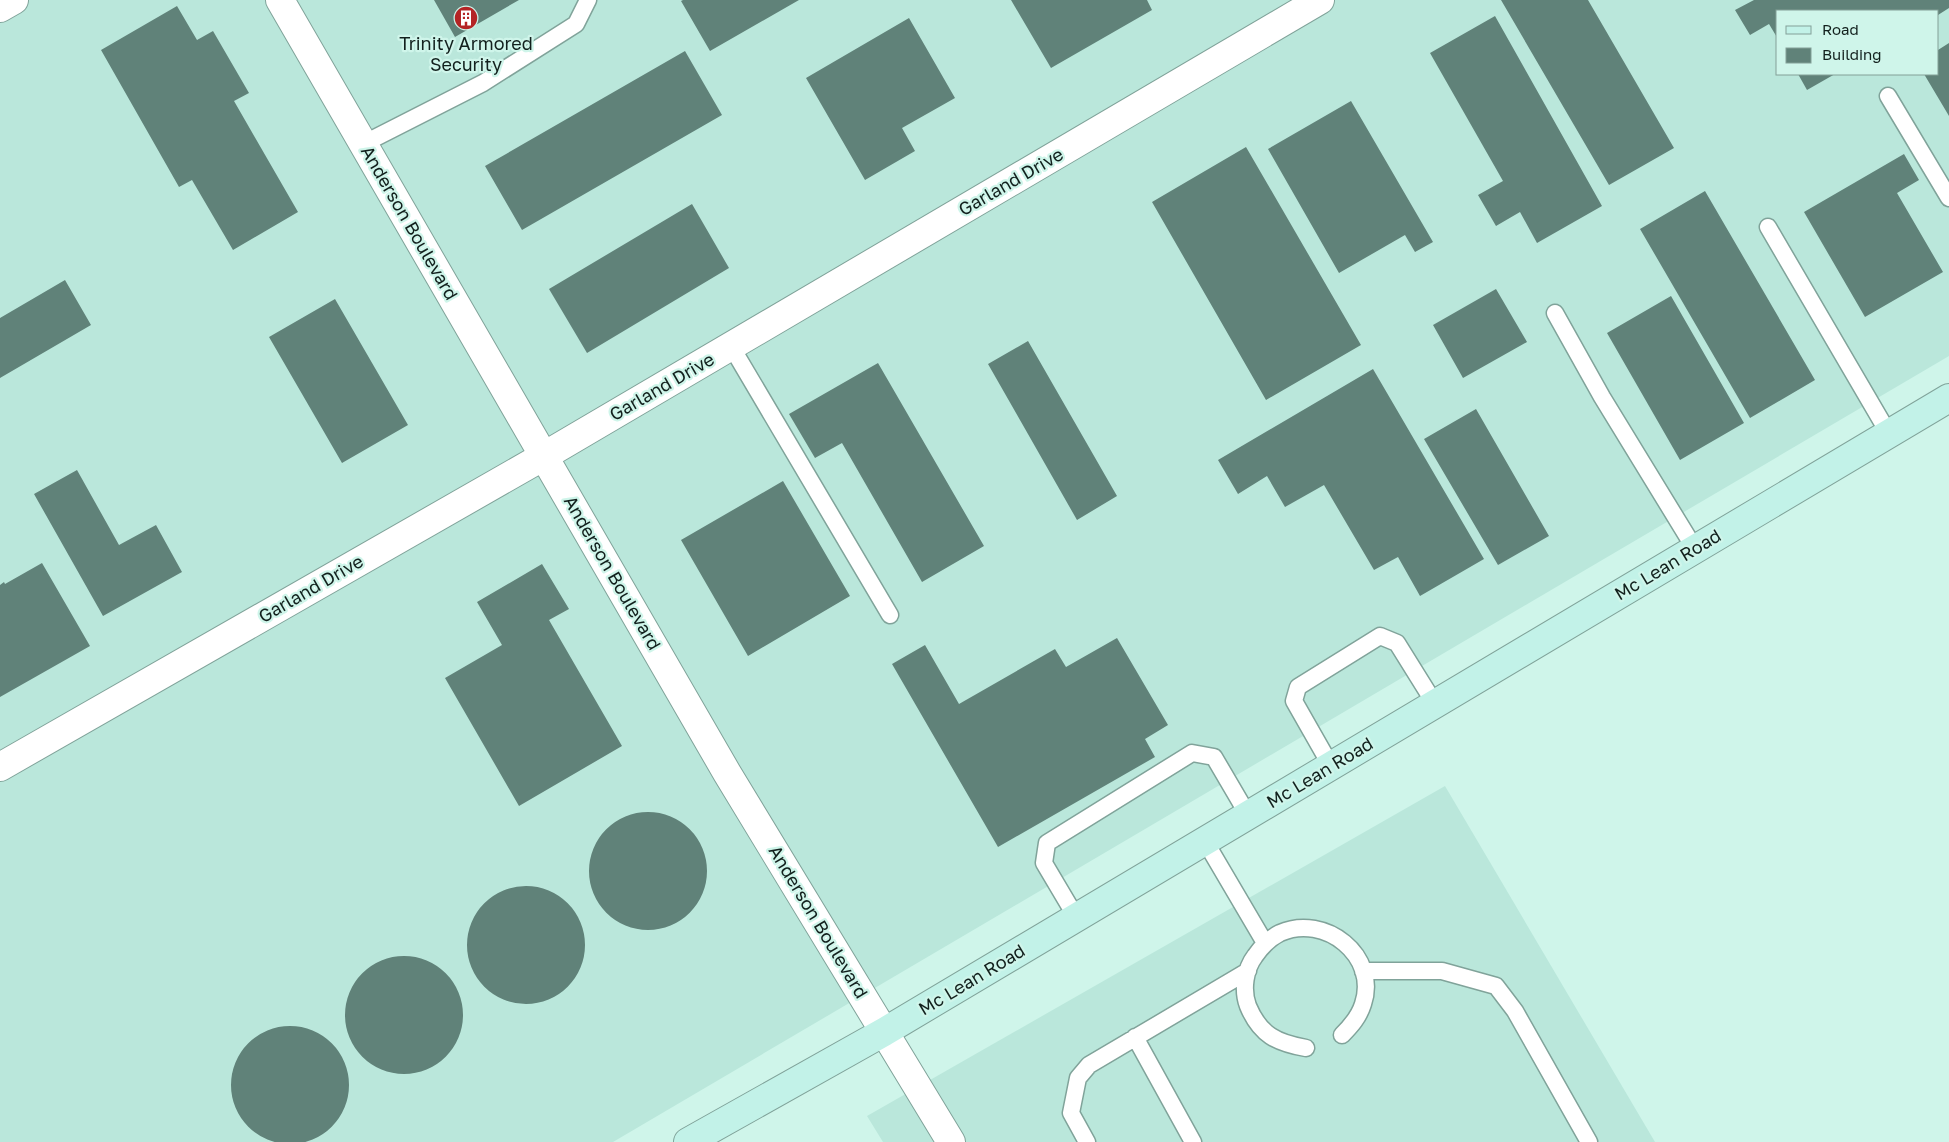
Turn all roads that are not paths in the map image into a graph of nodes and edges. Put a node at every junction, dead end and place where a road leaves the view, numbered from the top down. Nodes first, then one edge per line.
1 (14, 0) edge
2 (280, 0) edge
3 (588, 0) edge
4 (1320, 0) edge
5 (0, 8) edge
6 (1888, 96) dead end
7 (363, 144) junction
8 (1949, 198) edge
9 (1768, 227) dead end
10 (1555, 313) dead end
11 (731, 346) junction
12 (1949, 398) edge
13 (1888, 434) junction
14 (544, 456) junction
15 (1695, 549) junction
16 (890, 615) dead end
17 (1434, 704) junction
18 (1331, 766) junction
19 (0, 767) edge
20 (1248, 815) junction
21 (1204, 841) junction
22 (1076, 917) junction
23 (1265, 943) junction
24 (1248, 971) junction
25 (1363, 971) junction
26 (884, 1032) junction
27 (1342, 1035) dead end
28 (1135, 1037) junction
29 (1306, 1048) dead end
30 (688, 1142) edge
31 (952, 1142) edge
32 (1087, 1142) edge
33 (1193, 1142) edge
34 (1589, 1142) edge

1 - 5 street
2 - 7 street, Anderson Boulevard
3 - 7 lane
4 - 11 street, Garland Drive
6 - 8 lane
7 - 14 street, Anderson Boulevard
9 - 13 lane
10 - 15 lane
11 - 14 street, Garland Drive
11 - 16 lane
12 - 13 main road, Mc Lean Road
13 - 15 main road, Mc Lean Road
14 - 19 street, Garland Drive
14 - 26 street, Anderson Boulevard
15 - 17 main road, Mc Lean Road
17 - 18 main road, Mc Lean Road
17 - 18 lane
18 - 20 main road, Mc Lean Road
20 - 21 main road, Mc Lean Road
20 - 22 lane
21 - 22 main road, Mc Lean Road
21 - 23 lane
22 - 26 main road, Mc Lean Road
23 - 24 lane
23 - 25 lane
24 - 28 lane
24 - 29 lane
25 - 27 lane
25 - 34 lane
26 - 30 main road, Mc Lean Road
26 - 31 street, Anderson Boulevard
28 - 32 lane
28 - 33 lane

